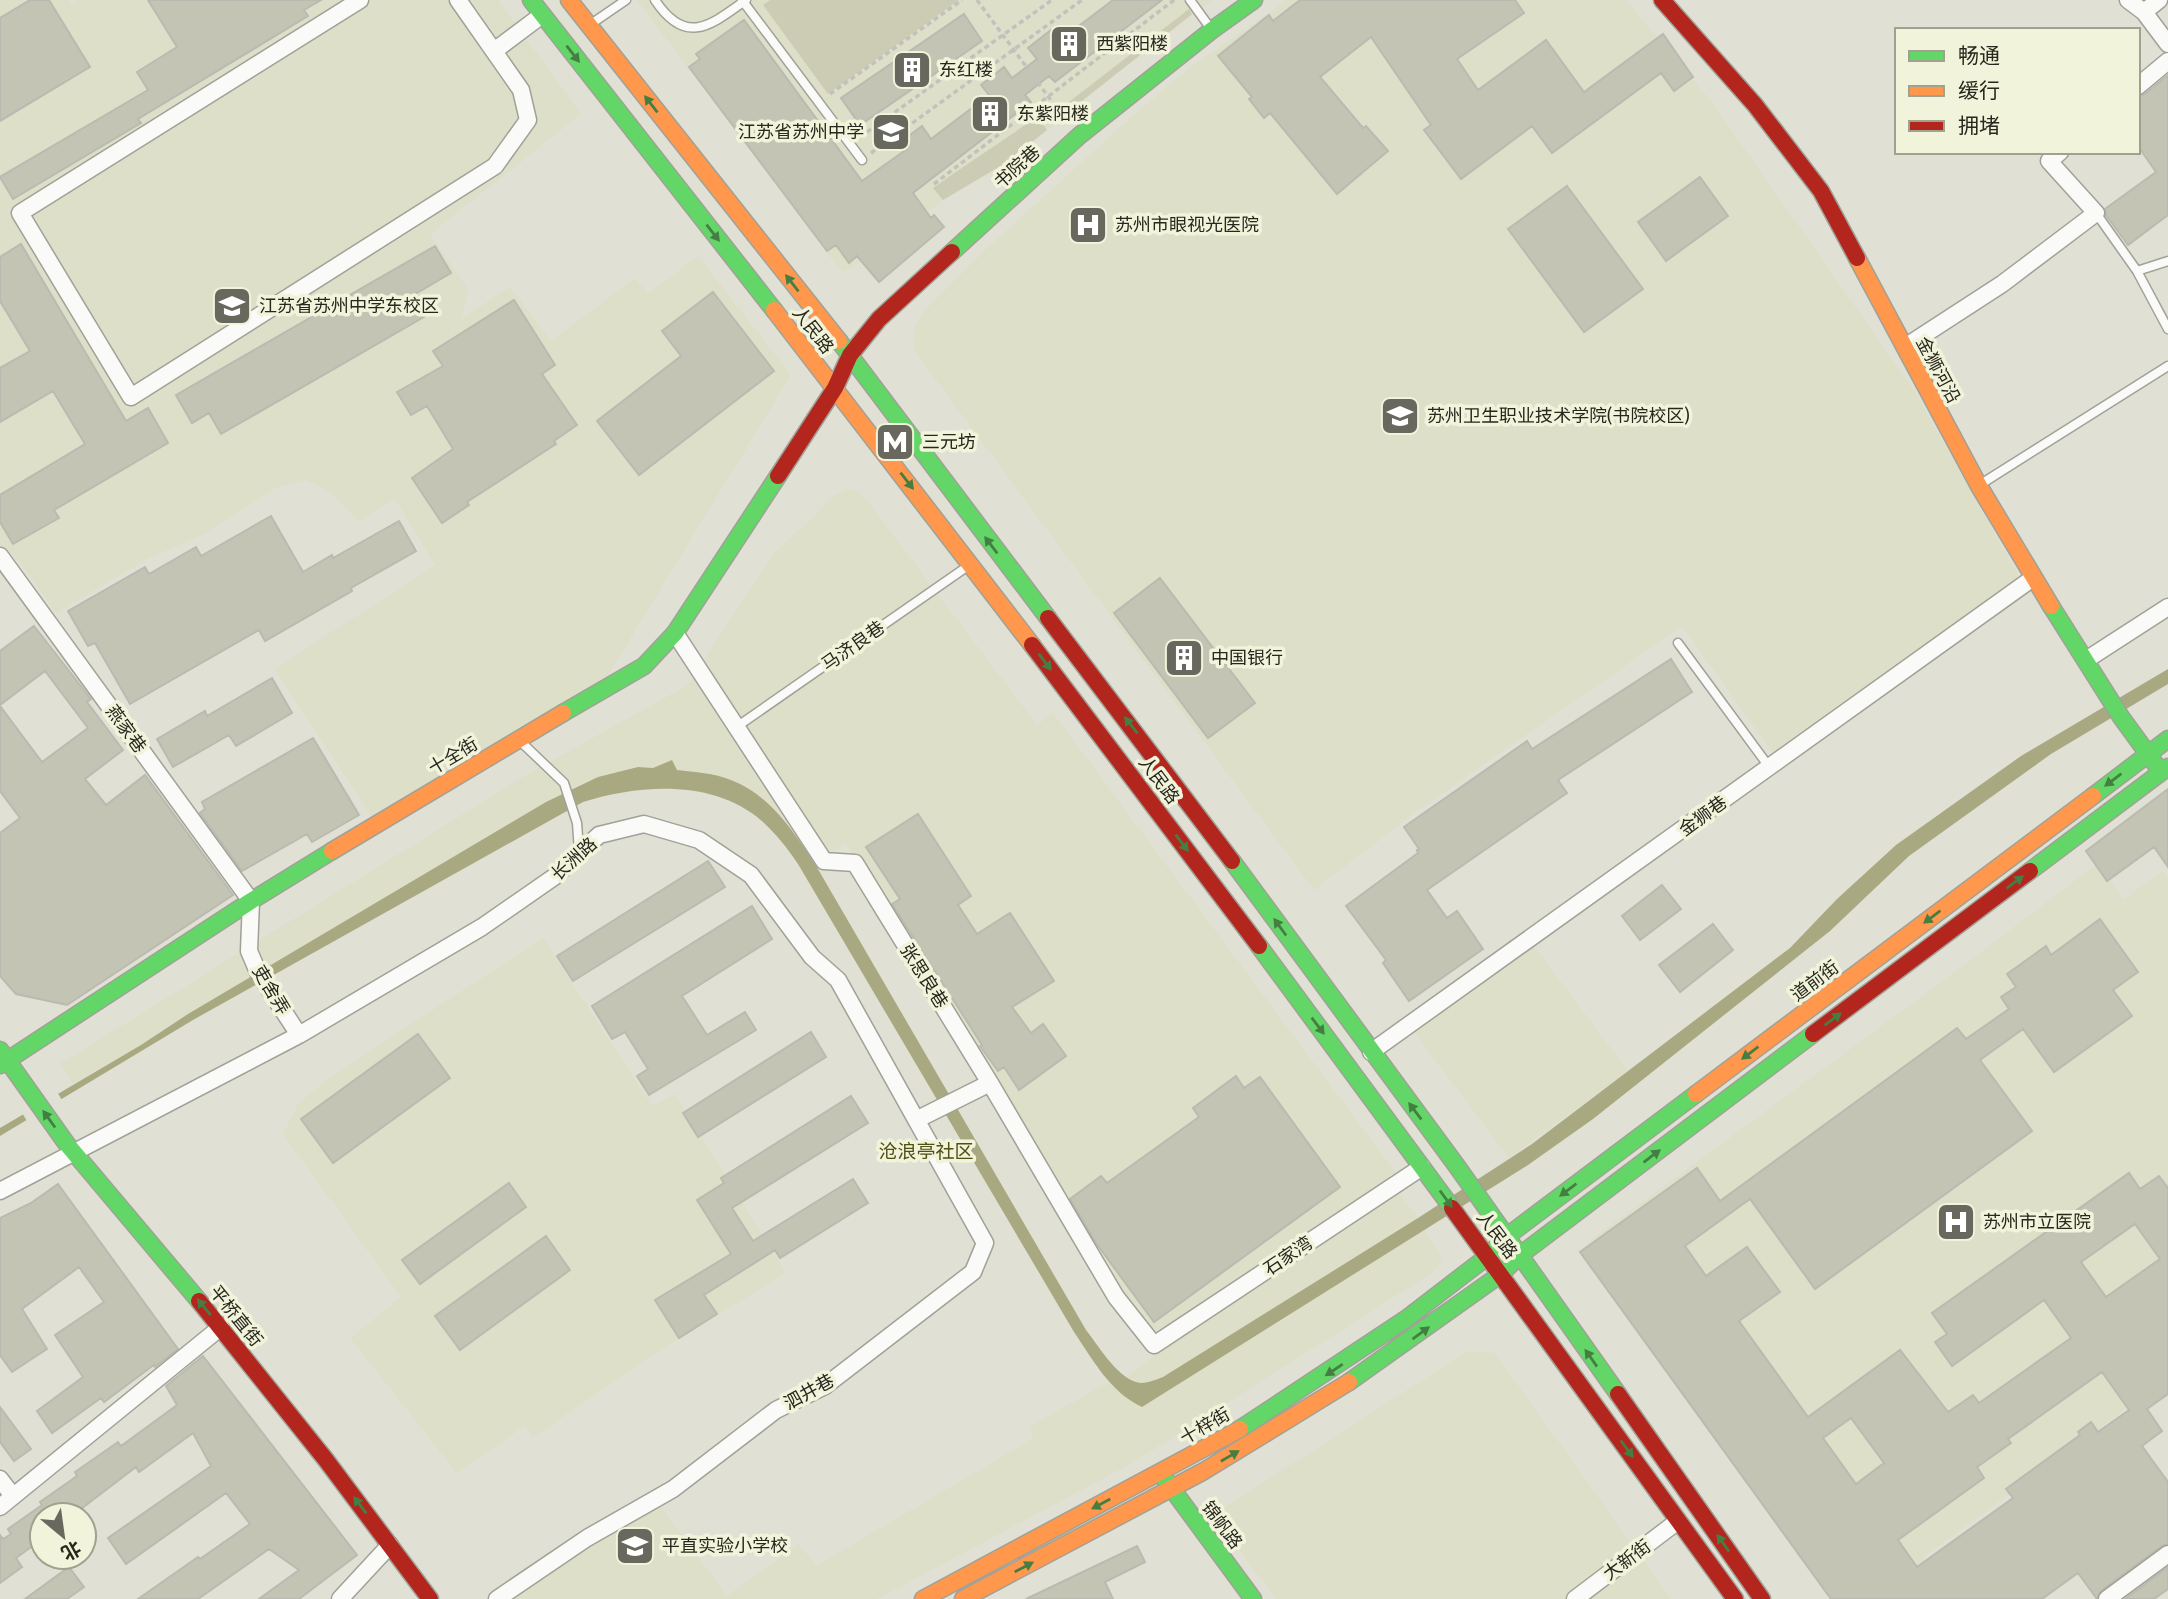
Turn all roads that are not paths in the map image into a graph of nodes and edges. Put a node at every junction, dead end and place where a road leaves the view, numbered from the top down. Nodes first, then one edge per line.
1 (360, 0) edge
2 (458, 0) edge
3 (531, 0) edge
4 (569, 0) edge
5 (626, 0) edge
6 (655, 0) edge
7 (1190, 0) edge
8 (1254, 0) edge
9 (1662, 0) edge
10 (2128, 0) edge
11 (2159, 0) edge
12 (744, 1) edge
13 (2144, 12) junction
14 (542, 15) junction
15 (589, 26) junction
16 (1212, 30) junction
17 (2168, 44) edge
18 (494, 51) junction
19 (2168, 61) edge
20 (2140, 84) edge
21 (2058, 154) edge
22 (862, 160) road end
23 (2095, 213) junction
24 (2168, 261) edge
25 (2137, 271) junction
26 (2168, 329) edge
27 (1905, 347) junction
28 (850, 355) junction
29 (2168, 366) edge
30 (835, 388) junction
31 (1979, 486) junction
32 (0, 556) edge
33 (971, 565) junction
34 (2033, 578) junction
35 (2168, 607) edge
36 (675, 633) junction
37 (1678, 643) dead end
38 (2086, 660) junction
39 (735, 728) junction
40 (517, 739) junction
41 (2168, 739) edge
42 (2148, 754) junction
43 (1770, 768) junction
44 (2164, 770) edge
45 (579, 854) junction
46 (251, 901) junction
47 (299, 1035) junction
48 (1371, 1052) junction
49 (3, 1058) edge
50 (990, 1083) junction
51 (916, 1120) junction
52 (70, 1148) junction
53 (1425, 1170) junction
54 (0, 1191) edge
55 (1506, 1237) junction
56 (1488, 1256) junction
57 (1519, 1256) junction
58 (1501, 1274) junction
59 (221, 1327) junction
60 (1154, 1345) joint
61 (1161, 1472) junction
62 (0, 1479) edge
63 (1171, 1489) junction
64 (6, 1502) edge
65 (1678, 1521) junction
66 (390, 1545) junction
67 (2168, 1554) edge
68 (340, 1599) edge
69 (430, 1599) edge
70 (497, 1599) edge
71 (923, 1599) edge
72 (963, 1599) edge
73 (1253, 1599) edge
74 (1575, 1599) edge
75 (1735, 1599) edge
76 (1762, 1599) edge
77 (2107, 1599) edge

1 - 18 street
2 - 18 street
3 - 14 main road, 人民路
4 - 15 main road, 人民路
5 - 15 lane
6 - 12 lane
7 - 16 lane
8 - 16 main road, 书院巷
9 - 27 main road, 金狮河沿
10 - 13 street
11 - 13 street
12 - 22 lane
13 - 17 street
14 - 18 street
14 -> 30 main road, 人民路
28 -> 15 main road, 人民路
16 - 28 main road, 书院巷
19 - 20 street
21 - 23 street
23 - 25 lane
23 - 27 street
24 - 25 lane
25 - 26 lane
27 - 31 main road, 金狮河沿
28 - 30 main road, 书院巷
48 -> 28 main road, 人民路
29 - 31 lane
30 -> 33 main road, 人民路
30 - 36 main road, 十全街
31 - 34 main road, 金狮河沿
32 - 46 street, 燕家巷
33 - 39 lane, 马济良巷
33 -> 53 main road, 人民路
34 - 38 main road, 金狮河沿
34 - 43 street, 金狮巷
35 - 38 street
36 - 39 street, 张思良巷
36 - 40 main road, 十全街
37 - 43 lane
38 - 42 main road, 金狮河沿
39 - 50 street, 张思良巷
40 - 45 lane
40 - 46 main road, 十全街
41 - 42 main road, 道前街
42 - 44 main road, 金狮河沿
42 -> 55 main road, 道前街
43 - 48 street, 金狮巷
57 -> 44 main road
45 - 47 street, 长洲路
45 - 51 street, 长洲路
46 - 47 street, 吏舍弄
46 - 49 main road, 十全街
47 - 52 street, 长洲路
55 -> 48 main road, 人民路
52 -> 49 main road, 平桥直街
50 - 51 street
50 - 60 street, 张思良巷
51 - 70 street, 泗井巷
52 - 54 street, 长洲路
59 -> 52 main road, 平桥直街
53 -> 56 main road, 人民路
53 - 60 street, 石家湾
55 - 56 main road, 道前街
55 - 57 main road, 人民路
56 - 58 main road, 人民路
56 -> 61 main road, 十梓街
57 - 58 main road
76 -> 57 main road, 人民路
63 -> 58 main road
58 -> 65 main road, 人民路
59 - 64 street
66 -> 59 main road, 平桥直街
61 - 63 main road, 锦帆路
61 -> 71 main road, 十梓街
62 - 64 street
72 -> 63 main road
63 - 73 main road, 锦帆路
65 - 74 street, 大新街
65 - 75 main road, 人民路
66 - 68 street
66 - 69 main road, 平桥直街
67 - 77 street

